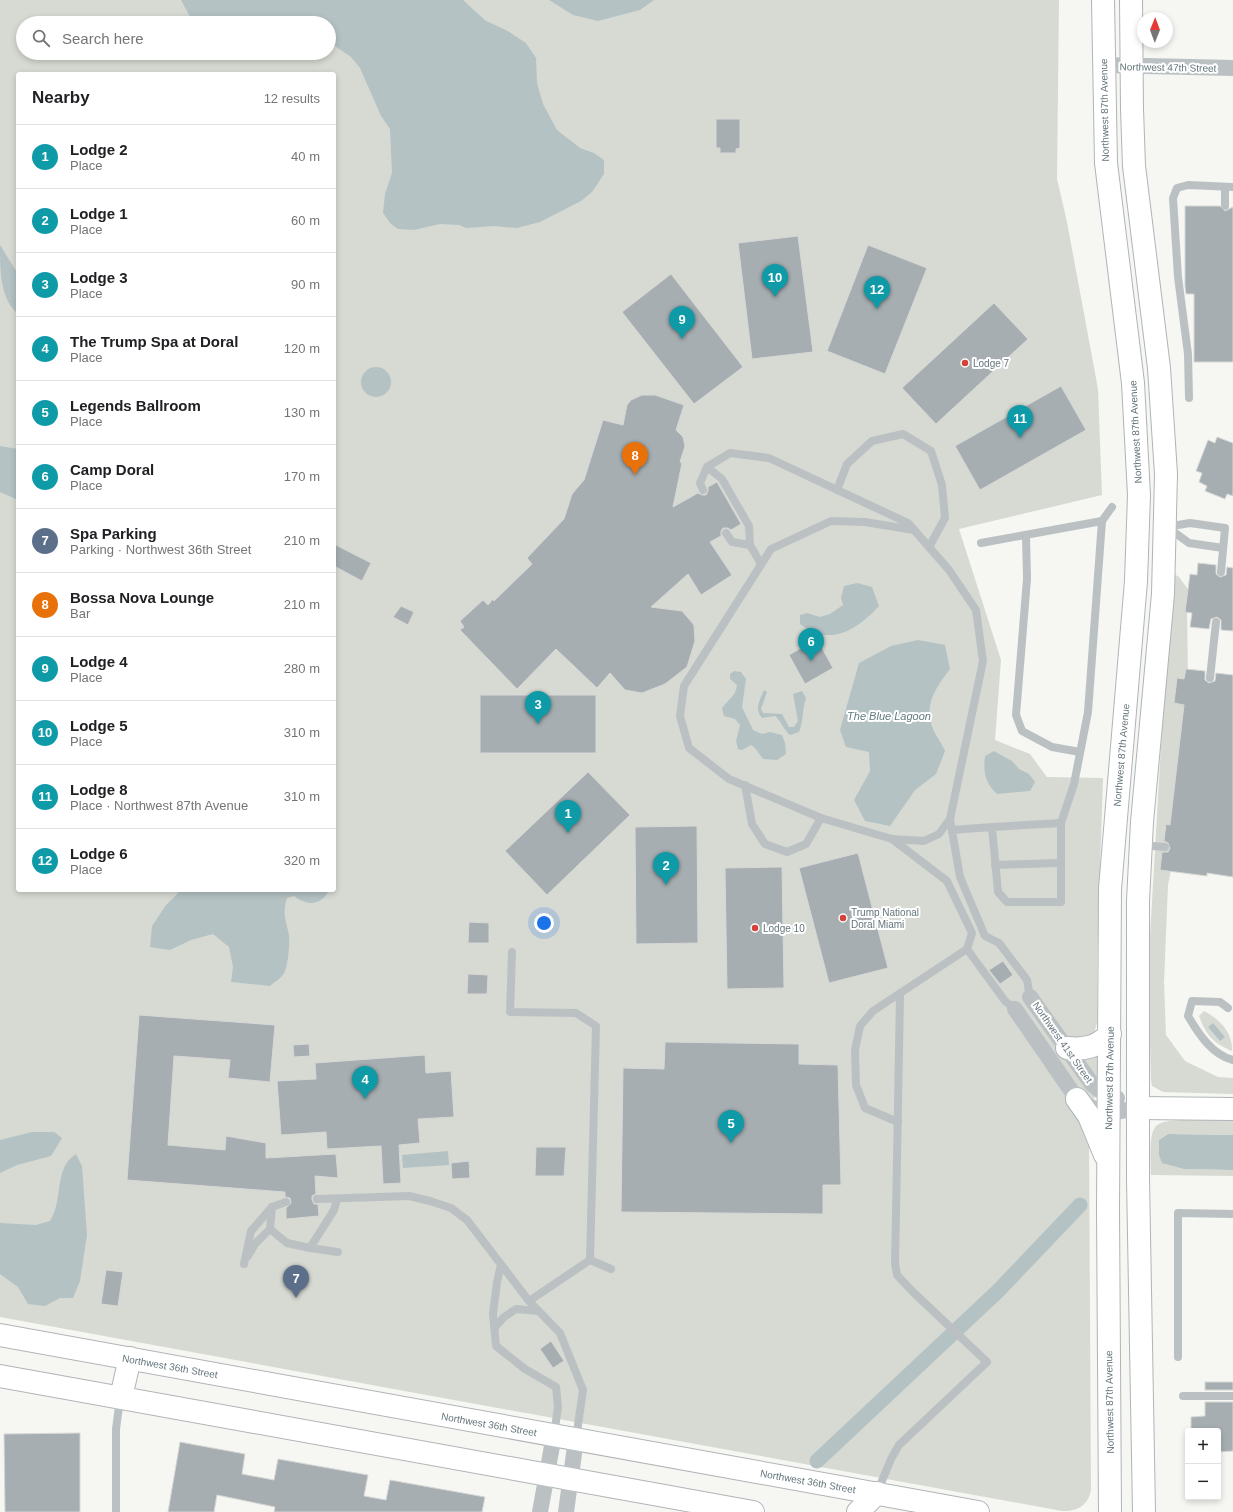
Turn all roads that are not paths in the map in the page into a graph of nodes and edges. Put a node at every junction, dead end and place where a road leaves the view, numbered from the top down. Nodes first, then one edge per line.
1 (1103, 0) edge
2 (1131, 0) edge
3 (1103, 65) junction
4 (1132, 66) junction
5 (1233, 68) edge
6 (1229, 187) edge
7 (1225, 206) dead end
8 (1189, 398) dead end
9 (707, 467) junction
10 (703, 490) dead end
11 (837, 490) junction
12 (1112, 507) dead end
13 (1102, 521) junction
14 (1139, 524) junction
15 (1166, 526) junction
16 (914, 530) junction
17 (726, 533) dead end
18 (1026, 535) junction
19 (981, 543) dead end
20 (750, 545) junction
21 (929, 548) junction
22 (1223, 548) junction
23 (761, 564) junction
24 (1221, 572) dead end
25 (1216, 622) dead end
26 (1210, 678) dead end
27 (1080, 752) junction
28 (745, 785) junction
29 (821, 818) junction
30 (950, 819) junction
31 (1060, 823) junction
32 (992, 827) junction
33 (952, 830) junction
34 (892, 839) junction
35 (1140, 845) junction
36 (1165, 847) dead end
37 (1061, 863) junction
38 (995, 865) junction
39 (966, 949) junction
40 (512, 952) dead end
41 (900, 994) junction
42 (1030, 997) joint
43 (1228, 1008) dead end
44 (1015, 1009) joint
45 (1110, 1034) junction
46 (1067, 1048) junction
47 (1233, 1060) edge
48 (1077, 1099) junction
49 (1109, 1104) junction
50 (1138, 1108) junction
51 (1233, 1109) edge
52 (898, 1122) junction
53 (1108, 1164) junction
54 (317, 1199) dead end
55 (337, 1200) junction
56 (286, 1202) dead end
57 (272, 1207) junction
58 (1233, 1214) edge
59 (270, 1229) junction
60 (310, 1248) junction
61 (338, 1252) dead end
62 (1108, 1259) junction
63 (590, 1260) junction
64 (502, 1265) junction
65 (611, 1269) dead end
66 (529, 1301) junction
67 (538, 1311) junction
68 (495, 1326) junction
69 (0, 1335) edge
70 (1142, 1352) junction
71 (1178, 1357) dead end
72 (130, 1358) junction
73 (0, 1376) edge
74 (1183, 1396) dead end
75 (1233, 1396) edge
76 (121, 1397) junction
77 (554, 1435) junction
78 (576, 1439) junction
79 (546, 1475) junction
80 (571, 1479) junction
81 (877, 1493) junction
82 (930, 1503) junction
83 (116, 1512) edge
84 (540, 1512) edge
85 (566, 1512) edge
86 (753, 1512) edge
87 (858, 1512) edge
88 (894, 1512) edge
89 (978, 1512) edge
90 (1110, 1512) edge
91 (1144, 1512) edge

1 - 3 main road, Northwest 87th Avenue
2 - 4 main road
3 - 4 street, Northwest 47th Street
3 - 14 main road, Northwest 87th Avenue
4 - 5 street, Northwest 47th Street
4 - 15 main road
6 - 7 lane
6 - 8 lane
9 - 10 lane
9 - 11 lane
9 - 20 lane
11 - 16 lane
11 - 21 lane
12 - 13 lane
13 - 18 lane
13 - 27 lane
14 - 15 main road
14 - 45 main road, Northwest 87th Avenue
15 - 22 lane
15 - 22 lane
15 - 35 main road
16 - 21 lane
16 - 23 lane
17 - 20 lane
18 - 19 lane
18 - 27 lane
20 - 23 lane
21 - 30 lane
22 - 24 lane
23 - 28 lane
25 - 26 lane
27 - 31 lane
28 - 29 lane
28 - 29 lane
29 - 34 lane
30 - 33 lane
30 - 34 lane
31 - 32 lane
31 - 37 lane
32 - 33 lane
32 - 38 lane
33 - 42 lane
34 - 39 lane
35 - 36 lane
35 - 50 main road
37 - 38 lane
37 - 38 lane
39 - 41 lane
39 - 44 lane
40 - 63 lane
41 - 52 lane
41 - 52 lane
42 - 46 street, Northwest 41st Street
43 - 47 lane
44 - 48 street, Northwest 41st Street
45 - 46 main road
45 - 49 main road, Northwest 87th Avenue
46 - 49 street, Northwest 41st Street
48 - 49 street, Northwest 41st Street
48 - 53 main road
49 - 50 street, Northwest 41st Street
49 - 53 main road, Northwest 87th Avenue
50 - 51 main road, Northwest 41st Street
50 - 70 main road
52 - 81 lane
53 - 62 main road, Northwest 87th Avenue
54 - 55 lane
55 - 60 lane
55 - 64 lane
56 - 57 lane
57 - 59 lane
57 - 59 lane
58 - 71 lane
59 - 60 lane
60 - 61 lane
62 - 70 main road
62 - 90 main road, Northwest 87th Avenue
63 - 65 lane
63 - 66 lane
64 - 66 lane
64 - 68 lane
66 - 67 lane
67 - 68 lane
67 - 78 lane
68 - 77 lane
69 - 72 main road, Northwest 36th Street
70 - 91 main road
72 - 76 main road
72 - 77 main road, Northwest 36th Street
73 - 76 main road
74 - 75 lane
76 - 79 main road
76 - 83 lane
77 - 78 main road, Northwest 36th Street
77 - 79 street
78 - 80 street
78 - 81 main road, Northwest 36th Street
79 - 80 main road
79 - 84 street
80 - 85 street
80 - 86 main road
81 - 82 main road, Northwest 36th Street
81 - 87 main road
82 - 88 main road
82 - 89 main road, Northwest 36th Street

